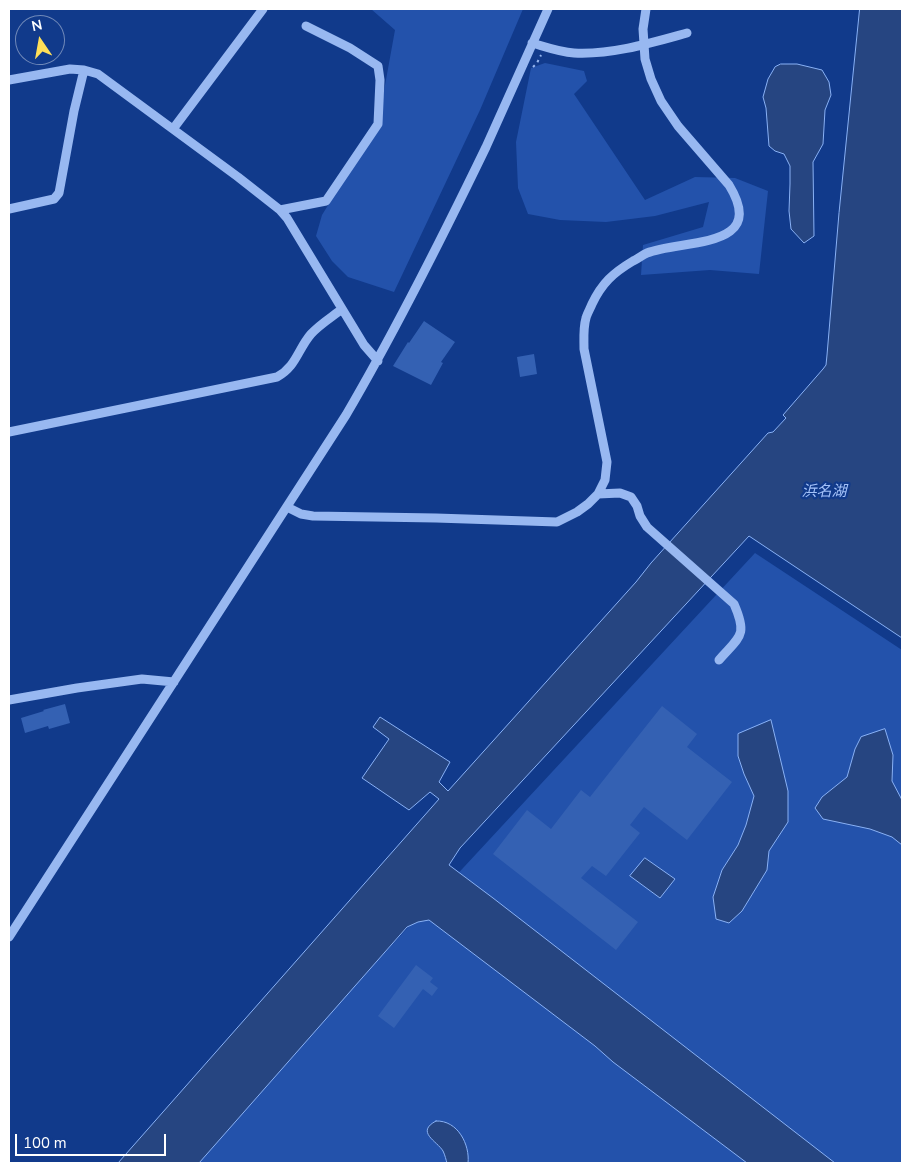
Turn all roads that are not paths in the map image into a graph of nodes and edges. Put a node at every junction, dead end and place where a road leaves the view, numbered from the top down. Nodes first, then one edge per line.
1 (264, 9) edge
2 (548, 9) edge
3 (646, 9) edge
4 (306, 26) dead end
5 (688, 33) dead end
6 (532, 43) junction
7 (644, 45) junction
8 (84, 70) junction
9 (9, 80) edge
10 (173, 129) junction
11 (9, 209) edge
12 (280, 210) junction
13 (342, 309) junction
14 (378, 361) junction
15 (9, 432) edge
16 (598, 494) junction
17 (287, 507) junction
18 (719, 660) dead end
19 (174, 682) junction
20 (9, 700) edge
21 (9, 937) edge

1 - 10 street
2 - 6 street
3 - 7 street
4 - 12 street
5 - 7 street
6 - 7 street
6 - 14 street
7 - 16 street
8 - 9 street
8 - 10 street
8 - 11 street
10 - 12 street
12 - 13 street
13 - 14 street
13 - 15 street
14 - 17 street
16 - 17 street
16 - 18 street
17 - 19 street
19 - 20 street
19 - 21 street

